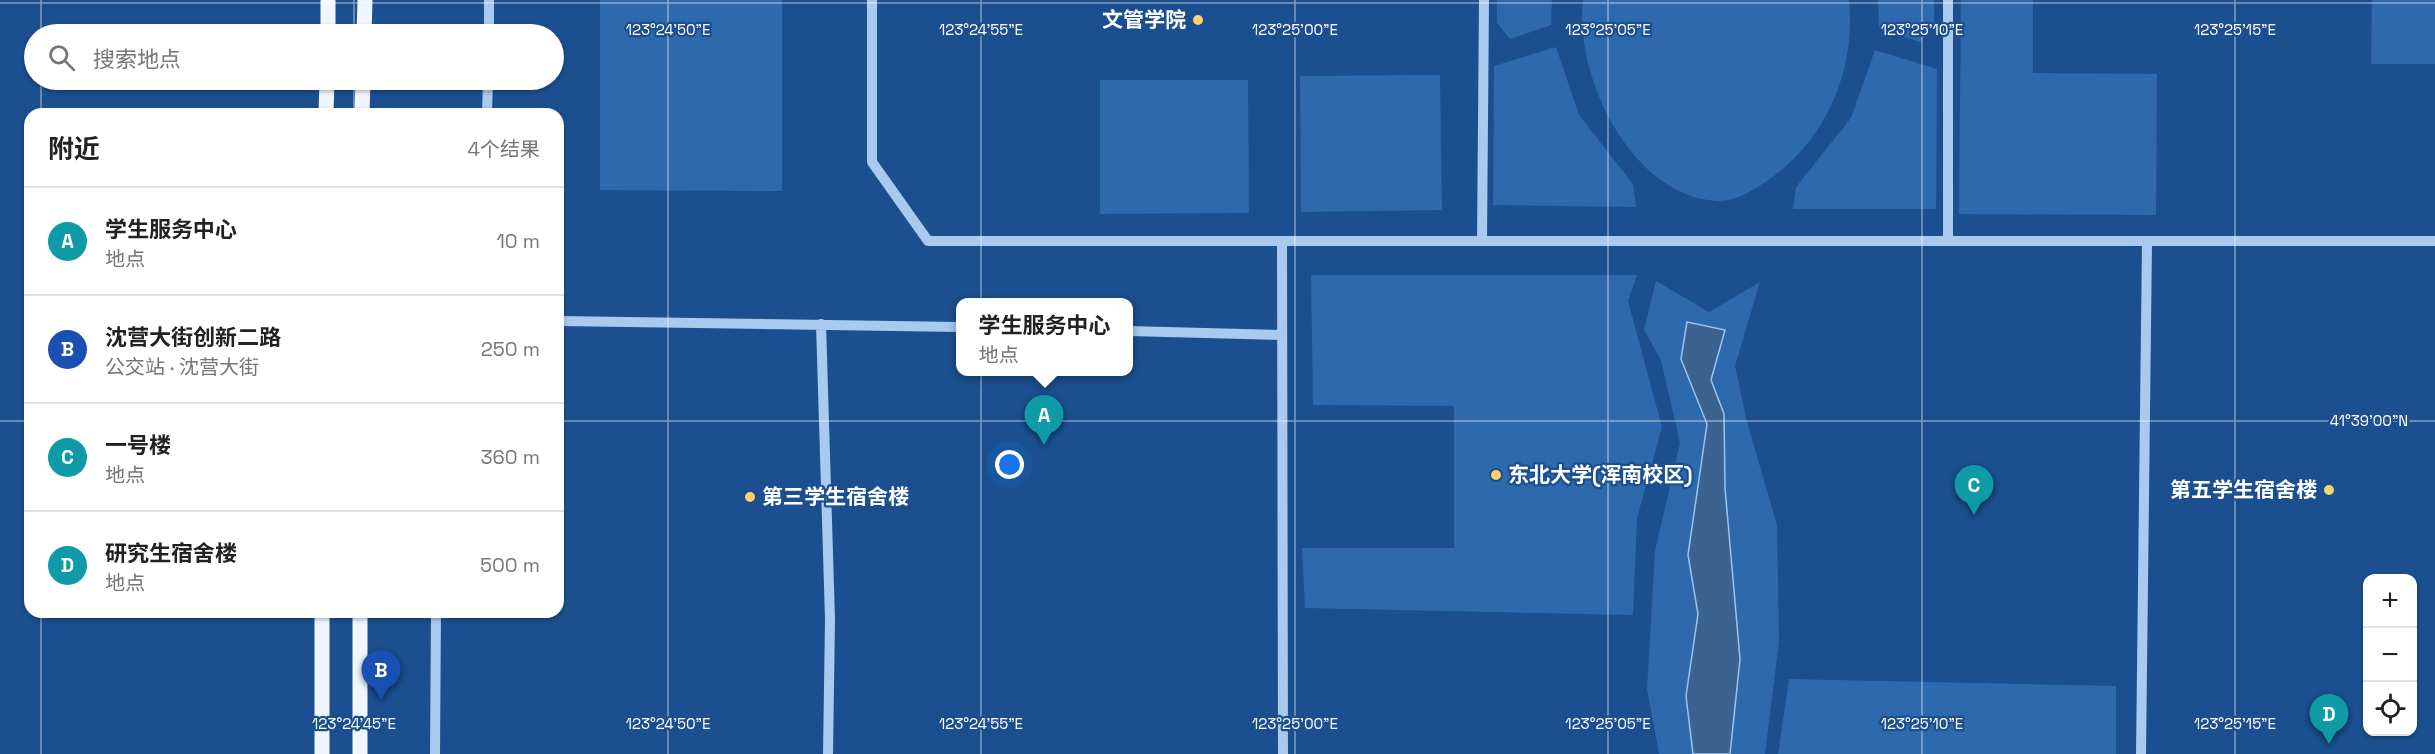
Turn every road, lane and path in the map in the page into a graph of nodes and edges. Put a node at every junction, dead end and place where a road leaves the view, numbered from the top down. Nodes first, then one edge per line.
1 (328, 0) edge
2 (365, 0) edge
3 (489, 0) edge
4 (872, 0) edge
5 (1484, 0) edge
6 (1948, 0) edge
7 (328, 24) edge
8 (364, 24) edge
9 (489, 24) edge
10 (327, 90) edge
11 (363, 90) edge
12 (488, 90) edge
13 (326, 108) edge
14 (362, 108) edge
15 (487, 108) edge
16 (1282, 241) junction
17 (1482, 241) junction
18 (1948, 241) junction
19 (2147, 241) junction
20 (2435, 241) edge
21 (564, 321) edge
22 (821, 324) junction
23 (956, 327) edge
24 (1133, 331) edge
25 (1282, 335) junction
26 (322, 618) edge
27 (360, 618) edge
28 (436, 618) edge
29 (322, 754) edge
30 (360, 754) edge
31 (435, 754) edge
32 (828, 754) edge
33 (1283, 754) edge
34 (2141, 754) edge

1 - 7 main road
2 - 8 main road
3 - 9 lane
4 - 16 lane
5 - 17 lane
6 - 18 lane
10 - 13 main road
11 - 14 main road
12 - 15 lane
16 - 17 lane
16 - 25 lane
17 - 18 lane
18 - 19 lane
19 - 20 lane
19 - 34 lane
21 - 22 lane
22 - 23 lane
22 - 32 lane
24 - 25 lane
25 - 33 lane
26 - 29 main road
27 - 30 main road
28 - 31 lane

